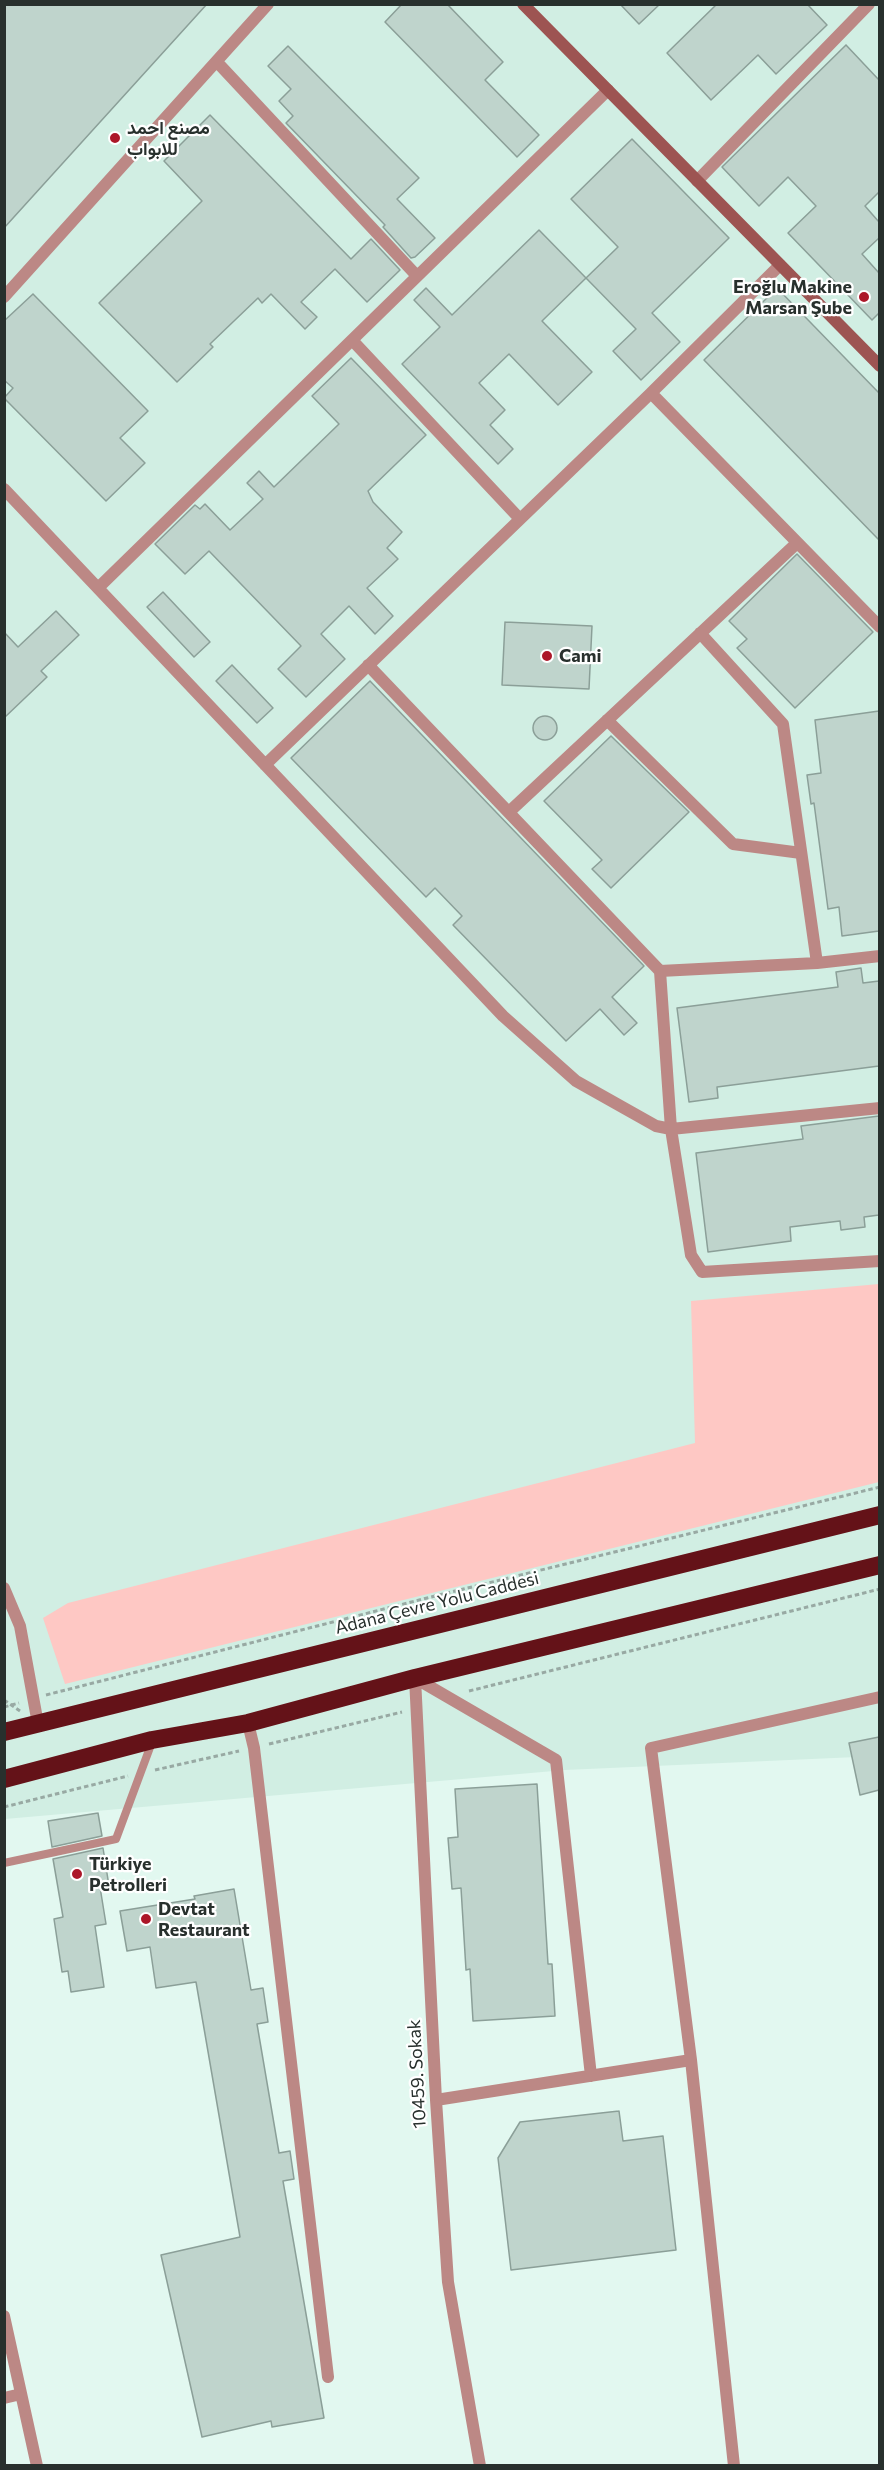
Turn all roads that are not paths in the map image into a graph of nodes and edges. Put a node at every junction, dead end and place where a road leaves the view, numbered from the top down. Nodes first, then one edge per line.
1 (268, 4) edge
2 (523, 4) edge
3 (869, 4) edge
4 (217, 62) junction
5 (608, 90) junction
6 (697, 181) junction
7 (780, 265) junction
8 (417, 276) junction
9 (4, 297) edge
10 (352, 340) junction
11 (879, 366) edge
12 (651, 393) junction
13 (4, 489) edge
14 (520, 519) junction
15 (796, 543) junction
16 (98, 588) junction
17 (879, 627) edge
18 (700, 633) junction
19 (368, 666) junction
20 (607, 720) junction
21 (265, 765) junction
22 (508, 812) junction
23 (801, 853) junction
24 (879, 956) edge
25 (817, 963) junction
26 (660, 971) junction
27 (879, 1107) edge
28 (671, 1129) junction
29 (879, 1261) edge
30 (879, 1515) edge
31 (879, 1565) edge
32 (4, 1588) edge
33 (415, 1678) junction
34 (879, 1696) edge
35 (248, 1723) junction
36 (38, 1724) junction
37 (4, 1732) edge
38 (152, 1740) junction
39 (4, 1779) edge
40 (4, 1863) edge
41 (691, 2060) junction
42 (591, 2076) junction
43 (436, 2100) junction
44 (4, 2316) edge
45 (328, 2377) dead end
46 (21, 2394) junction
47 (4, 2398) edge
48 (37, 2466) edge
49 (480, 2466) edge
50 (734, 2466) edge

1 - 4 street
2 - 5 street
3 - 6 street
4 - 8 street
4 - 9 street
5 - 6 street
5 - 8 street
6 - 7 street
7 - 11 street
7 - 12 street
8 - 10 street
10 - 14 street
10 - 16 street
12 - 14 street
12 - 15 street
13 - 16 street
14 - 19 street
15 - 17 street
15 - 18 street
16 - 21 street
18 - 20 street
18 - 23 street
19 - 21 street
19 - 22 street
20 - 22 street
20 - 23 street
21 - 28 street
22 - 26 street
23 - 25 street
24 - 25 street
25 - 26 street
26 - 28 street
27 - 28 street
28 - 29 street
30 - 36 highway, Adana Çevre Yolu Caddesi
31 - 33 highway
32 - 36 street
33 - 35 highway
33 - 42 street
33 - 43 street, 10459. Sokak
34 - 41 street
35 - 38 highway
35 - 45 street
36 - 37 highway, Adana Çevre Yolu Caddesi
38 - 39 highway
38 - 40 lane
41 - 42 street
41 - 50 street
42 - 43 street
43 - 49 street, 10459. Sokak
44 - 46 street
46 - 47 street
46 - 48 street

